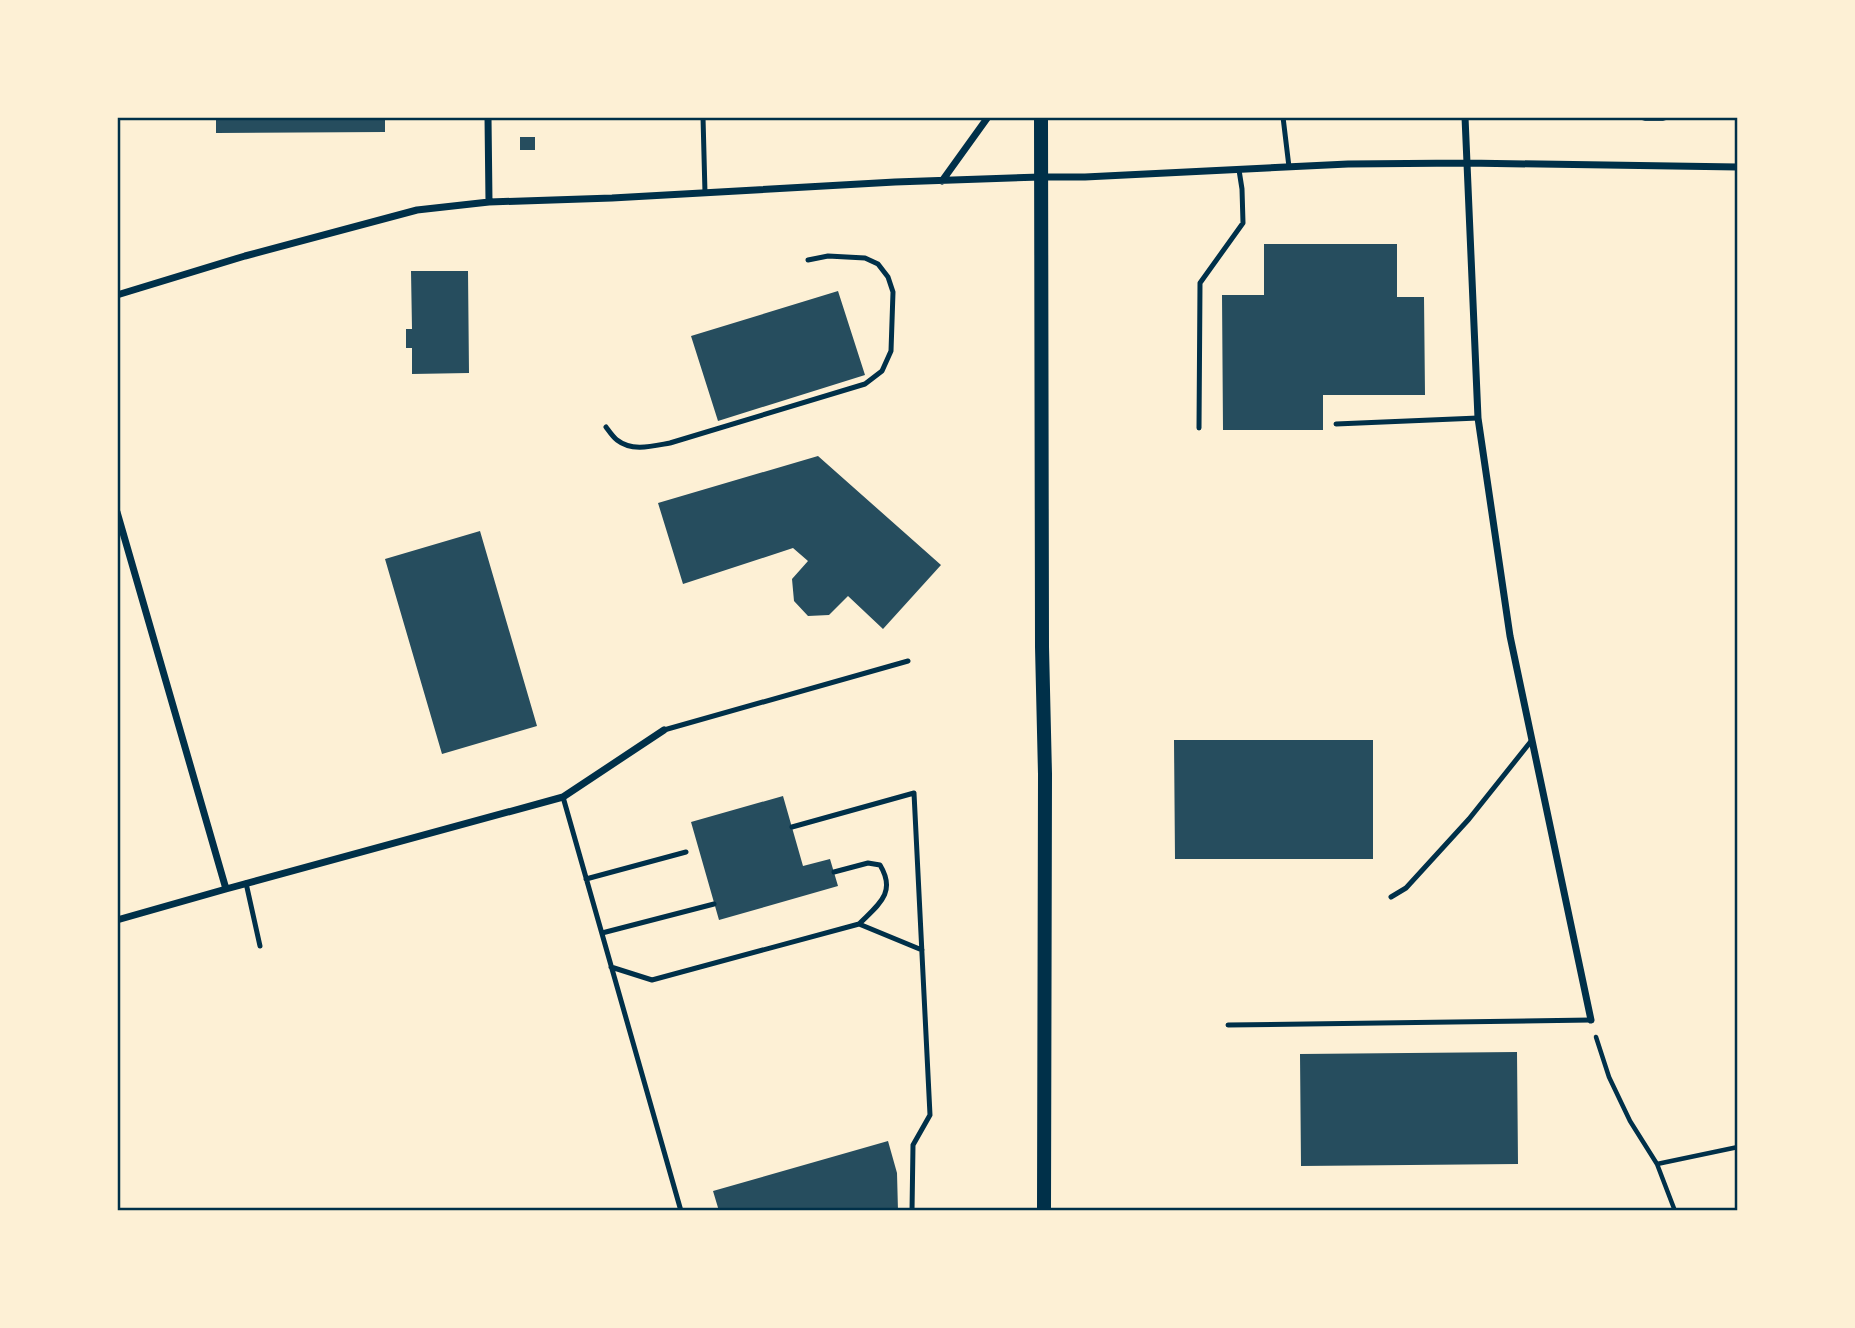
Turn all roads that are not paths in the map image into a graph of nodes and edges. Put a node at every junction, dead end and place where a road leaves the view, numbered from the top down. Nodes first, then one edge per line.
1 (488, 117) edge
2 (703, 117) edge
3 (988, 117) edge
4 (1041, 117) edge
5 (1283, 117) edge
6 (1465, 117) edge
7 (1466, 163) junction
8 (1289, 167) junction
9 (1738, 167) edge
10 (1238, 170) junction
11 (1041, 177) junction
12 (942, 181) junction
13 (705, 193) junction
14 (489, 202) junction
15 (808, 260) dead end
16 (117, 295) edge
17 (1478, 418) junction
18 (1336, 424) dead end
19 (606, 427) dead end
20 (1199, 428) dead end
21 (117, 512) edge
22 (908, 661) dead end
23 (664, 730) joint
24 (1532, 740) junction
25 (563, 797) junction
26 (792, 827) dead end
27 (686, 852) dead end
28 (834, 872) dead end
29 (586, 879) junction
30 (246, 883) junction
31 (226, 889) junction
32 (1391, 897) dead end
33 (714, 904) dead end
34 (117, 920) edge
35 (859, 924) junction
36 (602, 933) junction
37 (260, 946) dead end
38 (922, 950) junction
39 (611, 967) junction
40 (1591, 1020) joint
41 (1228, 1025) dead end
42 (681, 1211) edge
43 (912, 1211) edge
44 (1044, 1211) edge

1 - 14 street
2 - 13 lane
3 - 12 street
4 - 11 main road
5 - 8 lane
6 - 7 street
7 - 8 street
7 - 9 street
7 - 17 street
8 - 10 street
10 - 11 street
10 - 20 lane
11 - 12 street
11 - 44 main road
12 - 13 street
13 - 14 street
14 - 16 street
15 - 19 lane
17 - 18 lane
17 - 24 street
21 - 31 street
22 - 23 lane
23 - 25 street
24 - 32 lane
24 - 40 street
25 - 29 lane
25 - 30 street
26 - 38 lane
27 - 29 lane
28 - 35 lane
29 - 36 lane
30 - 31 street
30 - 37 lane
31 - 34 street
33 - 36 lane
35 - 38 lane
35 - 39 lane
36 - 39 lane
38 - 43 lane
39 - 42 lane
40 - 41 lane

